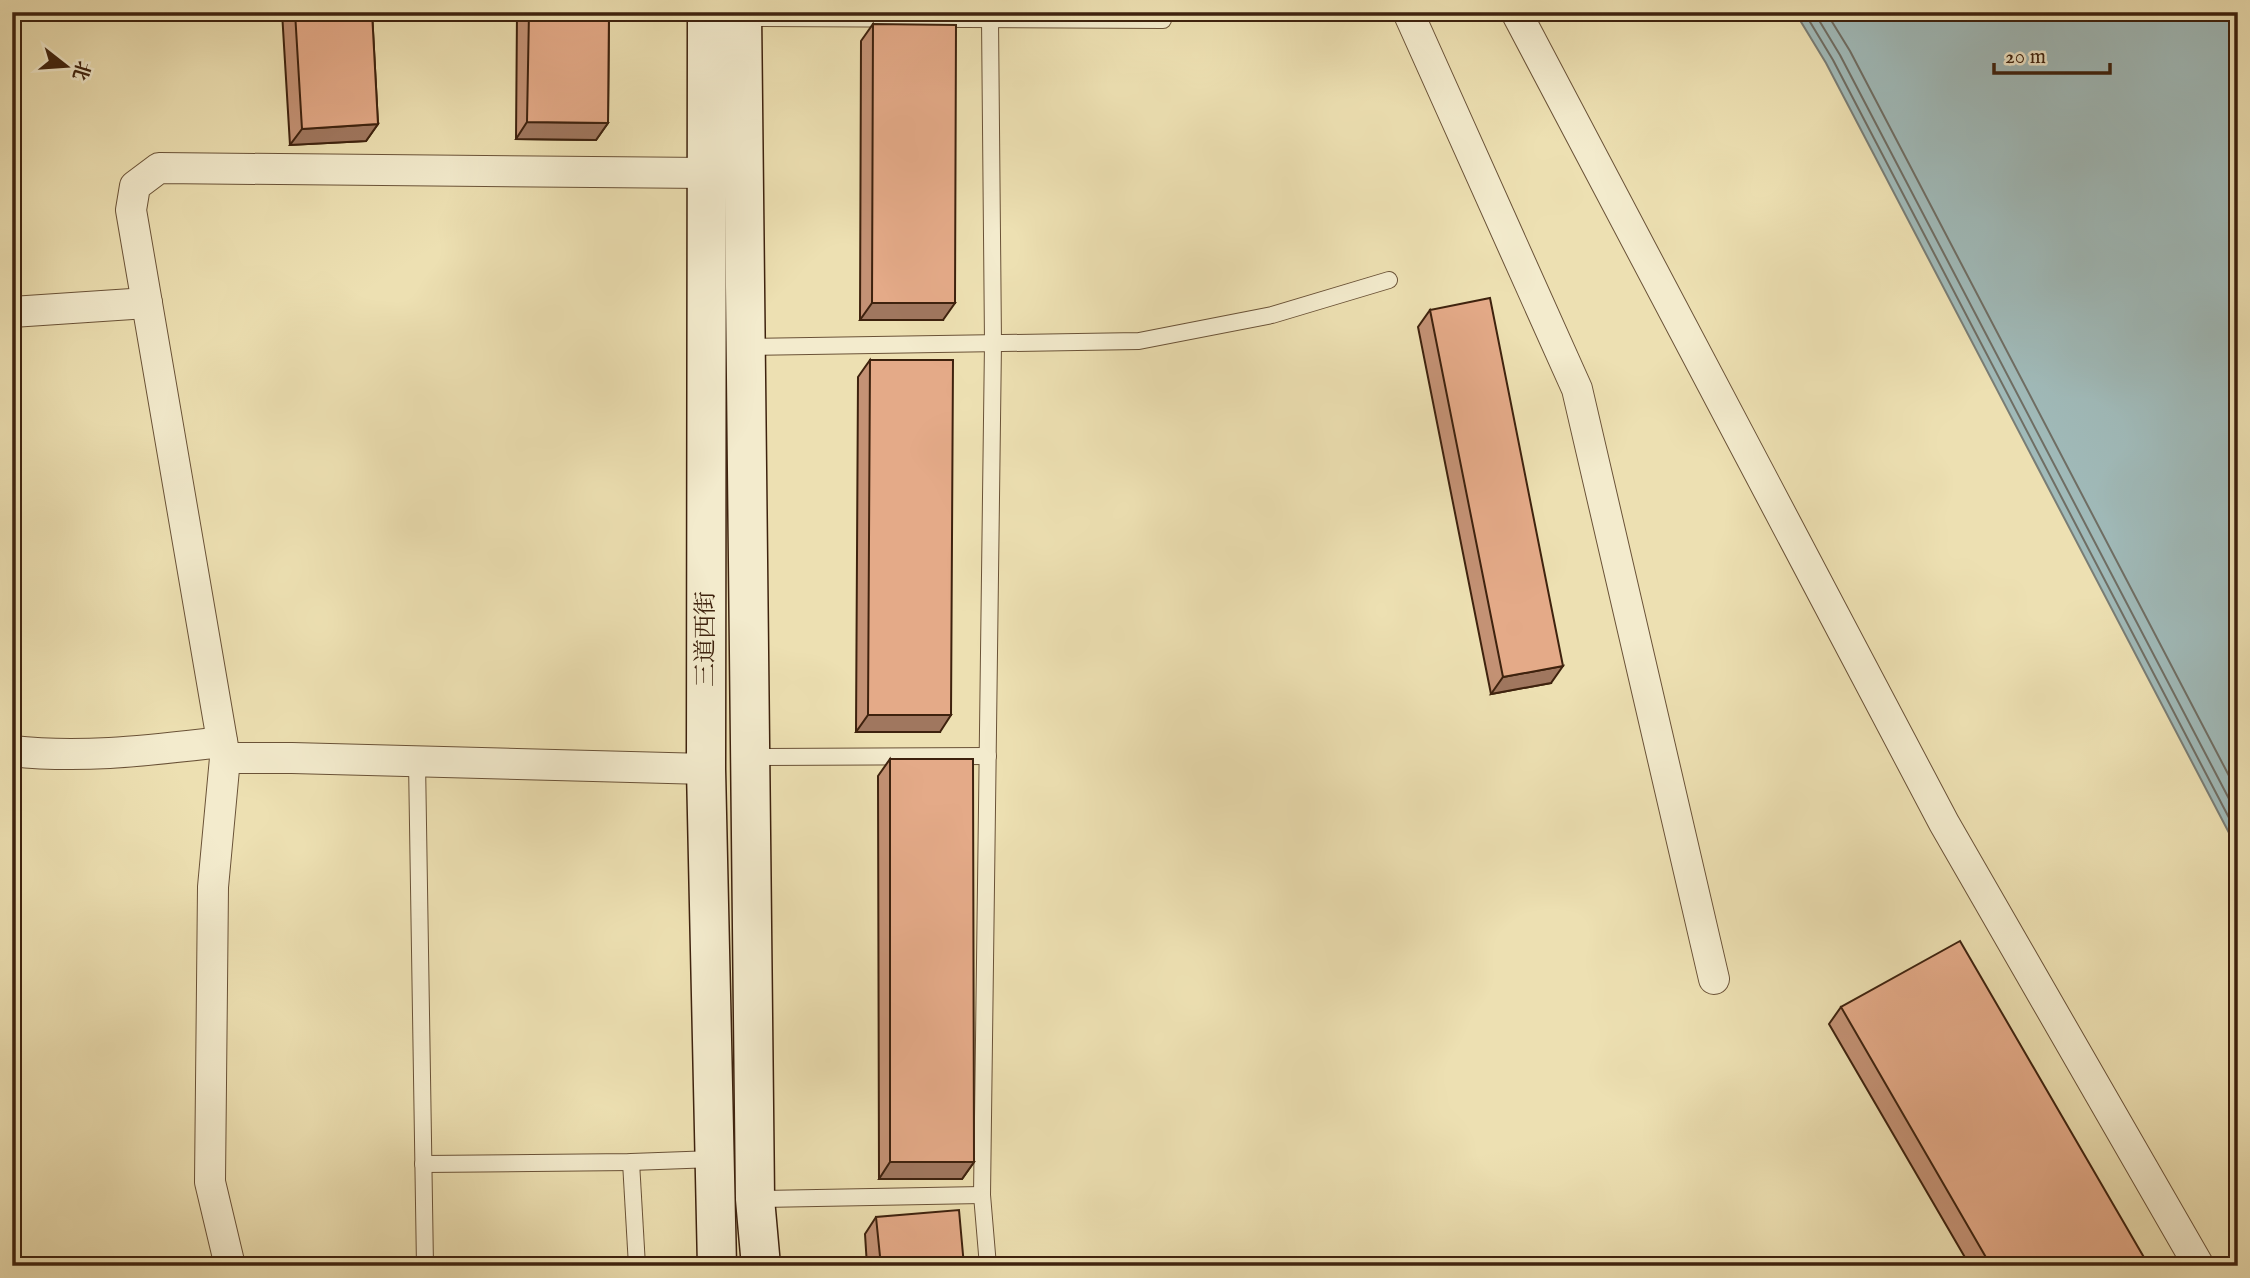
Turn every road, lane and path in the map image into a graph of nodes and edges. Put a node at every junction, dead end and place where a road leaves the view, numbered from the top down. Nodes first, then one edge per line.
1 (1408, 12) edge
2 (1516, 12) edge
3 (731, 14) edge
4 (990, 19) junction
5 (1163, 20) dead end
6 (706, 173) junction
7 (1389, 280) dead end
8 (147, 303) junction
9 (12, 312) edge
10 (993, 343) junction
11 (746, 347) junction
12 (224, 750) junction
13 (12, 751) edge
14 (988, 755) junction
15 (750, 757) junction
16 (417, 761) junction
17 (706, 769) junction
18 (1714, 979) dead end
19 (714, 1159) junction
20 (631, 1163) junction
21 (423, 1164) junction
22 (982, 1195) junction
23 (755, 1199) junction
24 (230, 1266) edge
25 (425, 1266) edge
26 (637, 1266) edge
27 (717, 1266) edge
28 (761, 1266) edge
29 (988, 1266) edge
30 (2199, 1266) edge

1 - 18 street
2 - 30 street
3 - 4 lane
3 - 6 main road, 三道西街
3 - 11 main road
4 - 5 lane
4 - 10 lane
6 - 8 street
6 - 17 main road, 三道西街
7 - 10 lane
8 - 9 street
8 - 12 street
10 - 11 lane
10 - 14 lane
11 - 15 main road
12 - 13 street
12 - 16 street
12 - 24 street
14 - 15 lane
14 - 22 lane
15 - 23 main road
16 - 17 street
16 - 21 lane
17 - 19 main road, 三道西街
19 - 20 lane
19 - 27 main road, 三道西街
20 - 21 lane
20 - 26 lane
21 - 25 lane
22 - 23 lane
22 - 29 lane
23 - 28 main road

